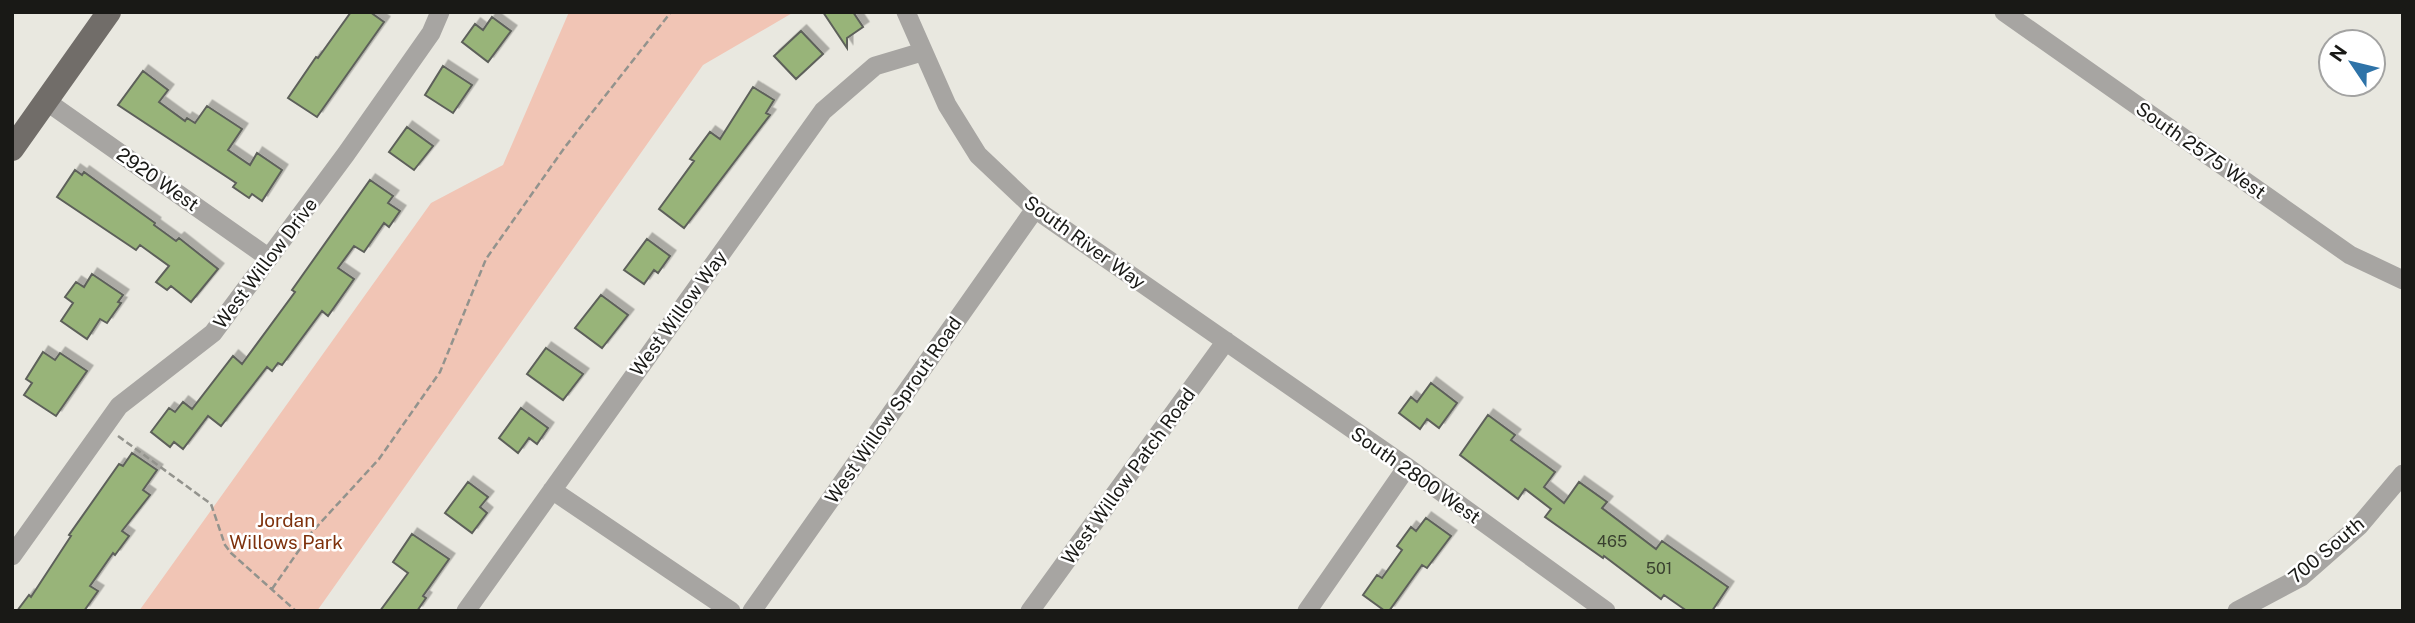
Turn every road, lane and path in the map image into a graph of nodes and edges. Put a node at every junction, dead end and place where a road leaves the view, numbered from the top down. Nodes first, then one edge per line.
1 (109, 12) edge
2 (440, 12) edge
3 (671, 12) edge
4 (906, 12) edge
5 (2004, 12) edge
6 (922, 52) junction
7 (46, 102) junction
8 (12, 149) edge
9 (1035, 209) junction
10 (269, 257) junction
11 (2403, 280) edge
12 (1226, 341) junction
13 (104, 426) junction
14 (1407, 467) junction
15 (2403, 474) edge
16 (552, 490) junction
17 (12, 556) edge
18 (272, 589) junction
19 (296, 611) edge
20 (466, 611) edge
21 (731, 611) edge
22 (752, 611) edge
23 (1030, 611) edge
24 (1307, 611) edge
25 (1606, 611) edge
26 (2237, 611) edge

1 - 7 main road
2 - 10 street, West Willow Drive
3 - 18 path
4 - 6 street, South River Way
5 - 11 street, South 2575 West
6 - 9 street, South River Way
6 - 16 street, West Willow Way
7 - 8 main road
7 - 10 street, 2920 West
9 - 12 street, South River Way
9 - 22 street, West Willow Sprout Road
10 - 13 street, West Willow Drive
12 - 14 street, South 2800 West
12 - 23 street, West Willow Patch Road
13 - 17 street, West Willow Drive
13 - 18 path
14 - 24 street
14 - 25 street, South 2800 West
15 - 26 street, 700 South
16 - 20 street, West Willow Way
16 - 21 street
18 - 19 path

